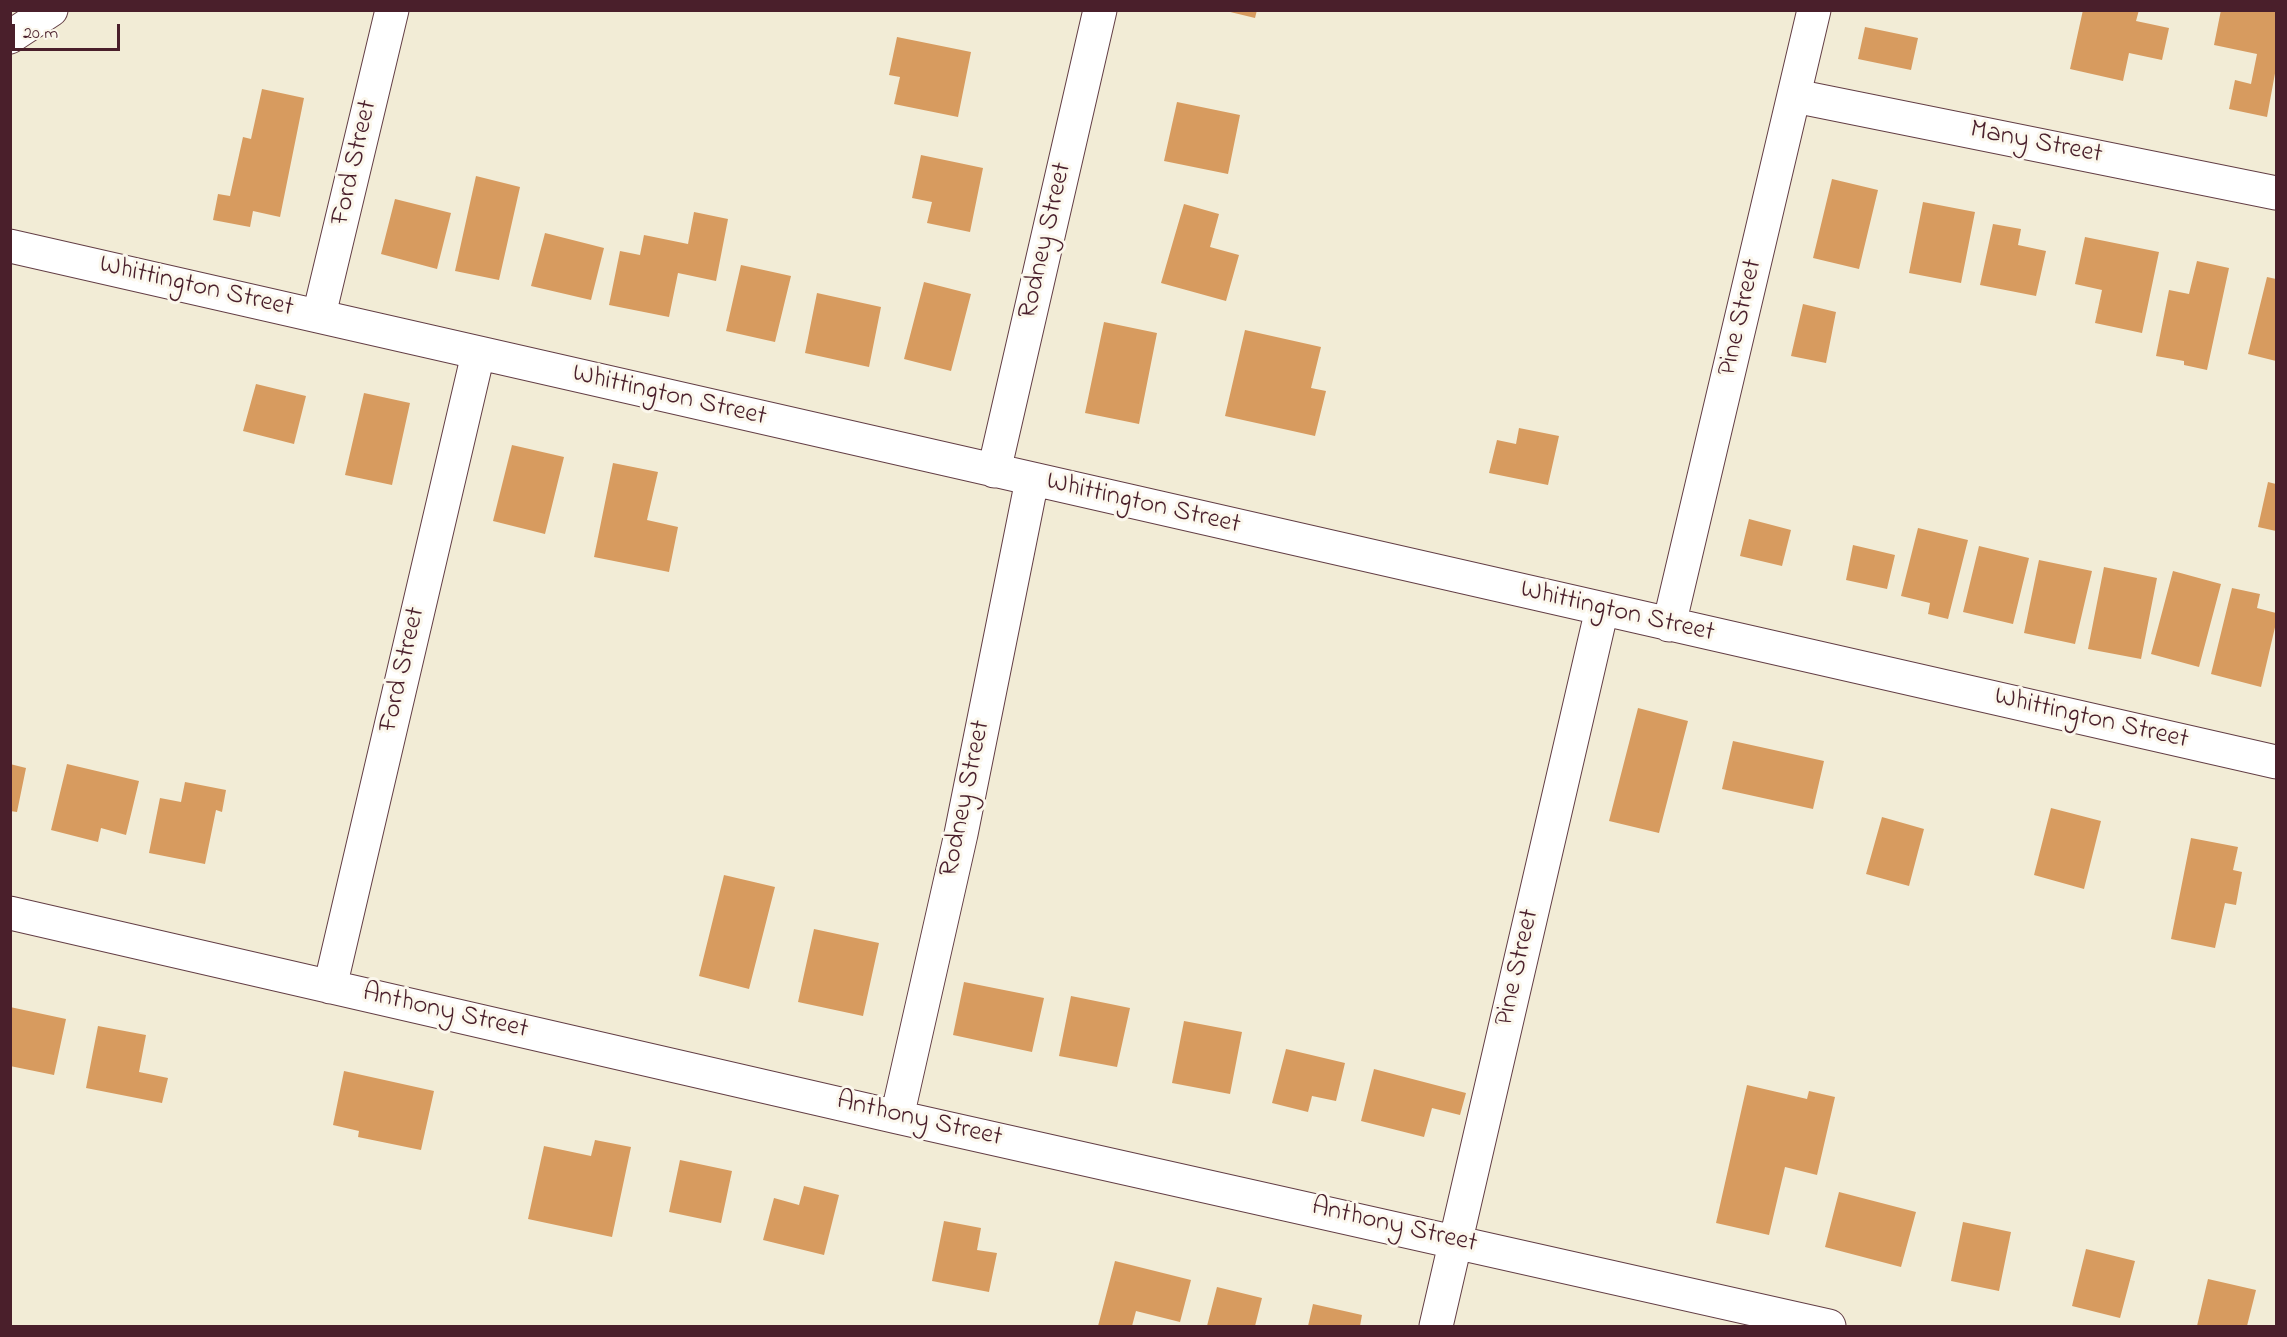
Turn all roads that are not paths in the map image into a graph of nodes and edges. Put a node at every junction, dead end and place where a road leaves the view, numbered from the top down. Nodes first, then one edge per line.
1 (51, 10) edge
2 (392, 10) edge
3 (1101, 10) edge
4 (1814, 10) edge
5 (10, 37) edge
6 (1795, 96) junction
7 (2277, 193) edge
8 (10, 246) edge
9 (320, 315) junction
10 (478, 354) junction
11 (994, 471) junction
12 (1032, 480) junction
13 (1602, 609) junction
14 (1669, 625) junction
15 (2277, 762) edge
16 (10, 913) edge
17 (330, 987) junction
18 (897, 1117) junction
19 (1456, 1241) junction
20 (1436, 1326) edge
21 (1829, 1326) edge

1 - 5 street
2 - 9 street, Ford Street
3 - 11 street, Rodney Street
4 - 6 street, Pine Street
6 - 7 street, Many Street
6 - 14 street, Pine Street
8 - 9 street, Whittington Street
9 - 10 street, Whittington Street
10 - 11 street, Whittington Street
10 - 17 street, Ford Street
11 - 12 street, Whittington Street
12 - 13 street, Whittington Street
12 - 18 street, Rodney Street
13 - 14 street, Whittington Street
13 - 19 street, Pine Street
14 - 15 street, Whittington Street
16 - 17 street, Anthony Street
17 - 18 street, Anthony Street
18 - 19 street, Anthony Street
19 - 20 street, Pine Street
19 - 21 street, Anthony Street

